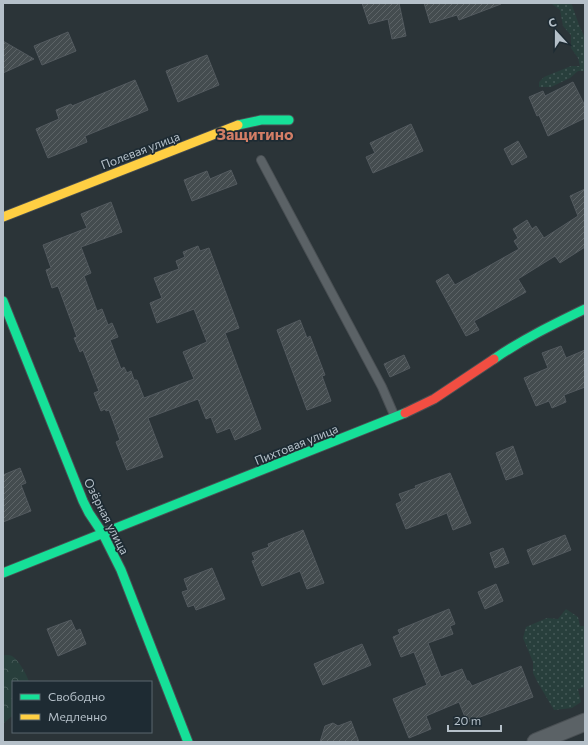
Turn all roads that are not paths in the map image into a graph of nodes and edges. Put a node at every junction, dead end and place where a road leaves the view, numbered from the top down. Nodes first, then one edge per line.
1 (289, 120) dead end
2 (261, 160) dead end
3 (3, 217) edge
4 (3, 301) edge
5 (585, 309) edge
6 (395, 417) junction
7 (103, 534) junction
8 (3, 573) edge
9 (585, 722) edge
10 (188, 742) edge
11 (536, 742) edge

1 - 3 street, Полевая улица
2 - 6 lane
4 - 7 street, Озёрная улица
5 - 6 street, Пихтовая улица
6 - 7 street, Пихтовая улица
7 - 8 street, Пихтовая улица
7 - 10 street, Озёрная улица
9 - 11 street

